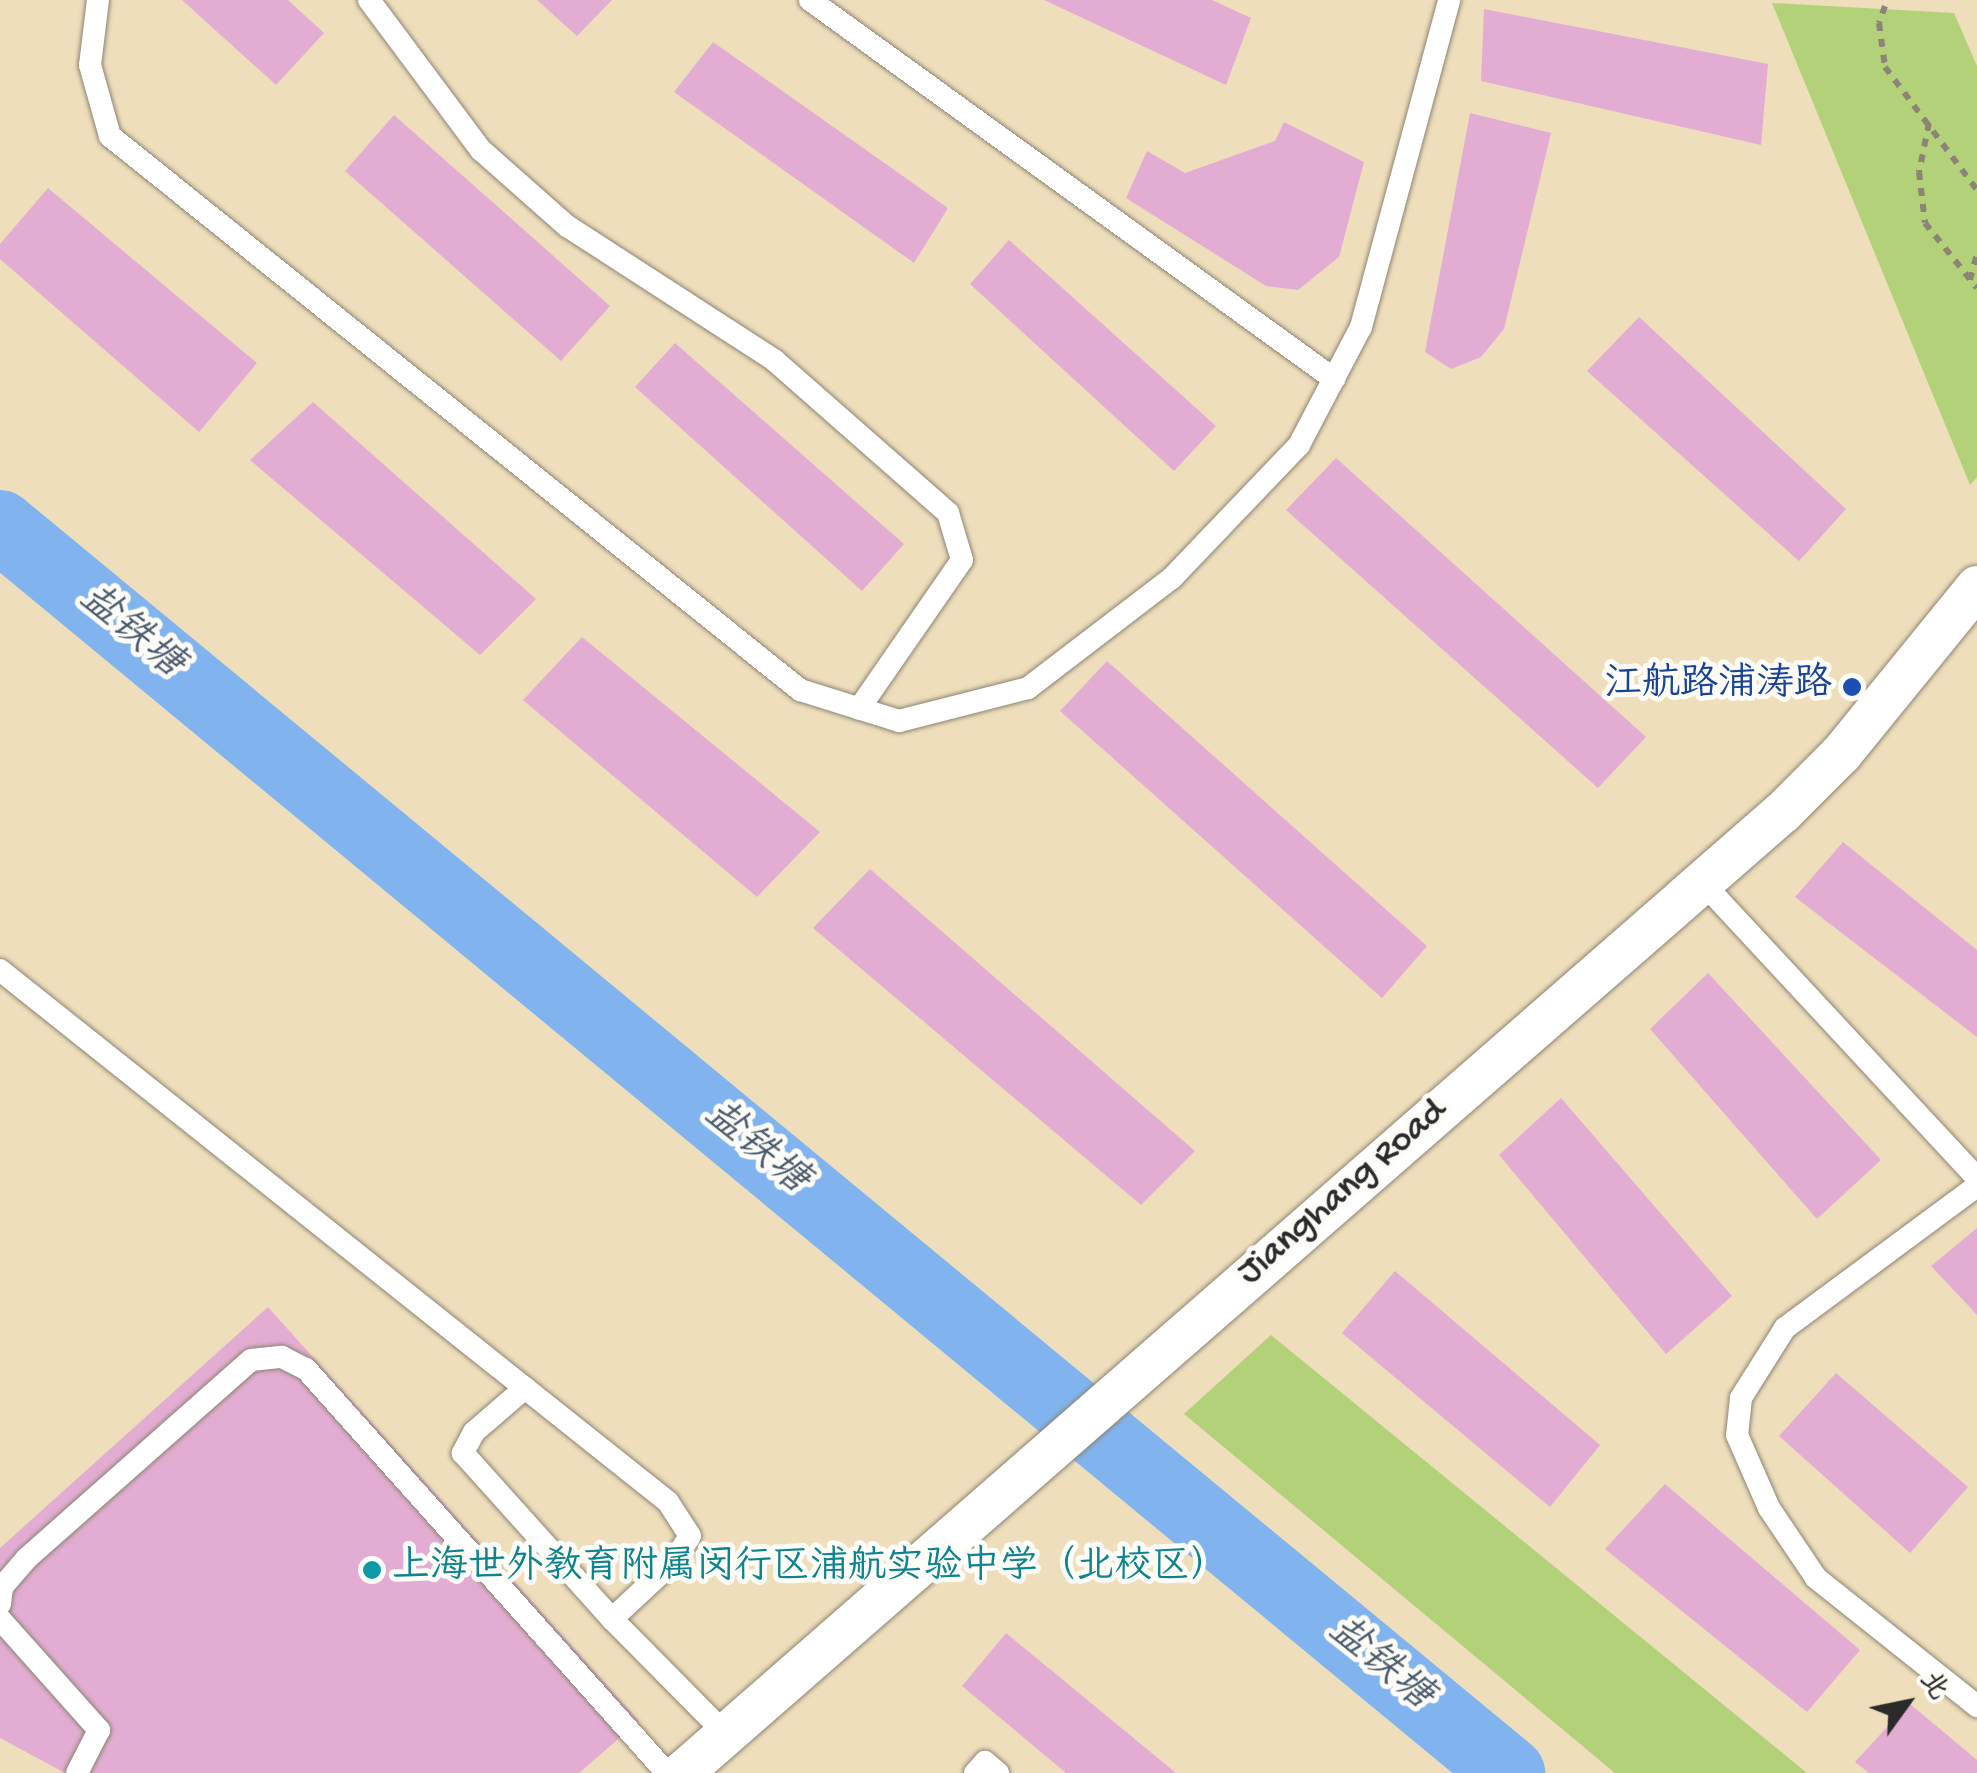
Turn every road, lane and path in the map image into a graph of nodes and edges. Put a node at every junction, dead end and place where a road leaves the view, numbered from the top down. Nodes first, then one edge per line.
1 (98, 0) edge
2 (369, 0) edge
3 (810, 0) edge
4 (1449, 0) edge
5 (1885, 6) dead end
6 (1929, 123) junction
7 (1977, 190) edge
8 (1977, 254) edge
9 (1970, 280) junction
10 (1977, 288) edge
11 (1334, 378) junction
12 (1977, 586) edge
13 (859, 709) junction
14 (1702, 882) junction
15 (0, 970) edge
16 (1977, 1178) edge
17 (1977, 1186) edge
18 (525, 1388) junction
19 (0, 1604) edge
20 (0, 1618) edge
21 (612, 1619) junction
22 (1977, 1706) edge
23 (726, 1734) junction
24 (77, 1773) edge
25 (667, 1773) edge
26 (682, 1773) edge
27 (975, 1773) edge
28 (998, 1773) edge

1 - 13 lane
2 - 13 lane
3 - 11 lane
4 - 11 lane
5 - 6 path
6 - 7 path
6 - 9 path
8 - 9 path
9 - 10 path
11 - 13 lane
12 - 14 street, Jianghang Road
14 - 16 lane
14 - 23 street, Jianghang Road
15 - 18 lane
17 - 22 lane
18 - 21 lane
18 - 21 lane
19 - 25 lane
20 - 24 lane
21 - 23 lane
23 - 26 street, Jianghang Road
27 - 28 lane

